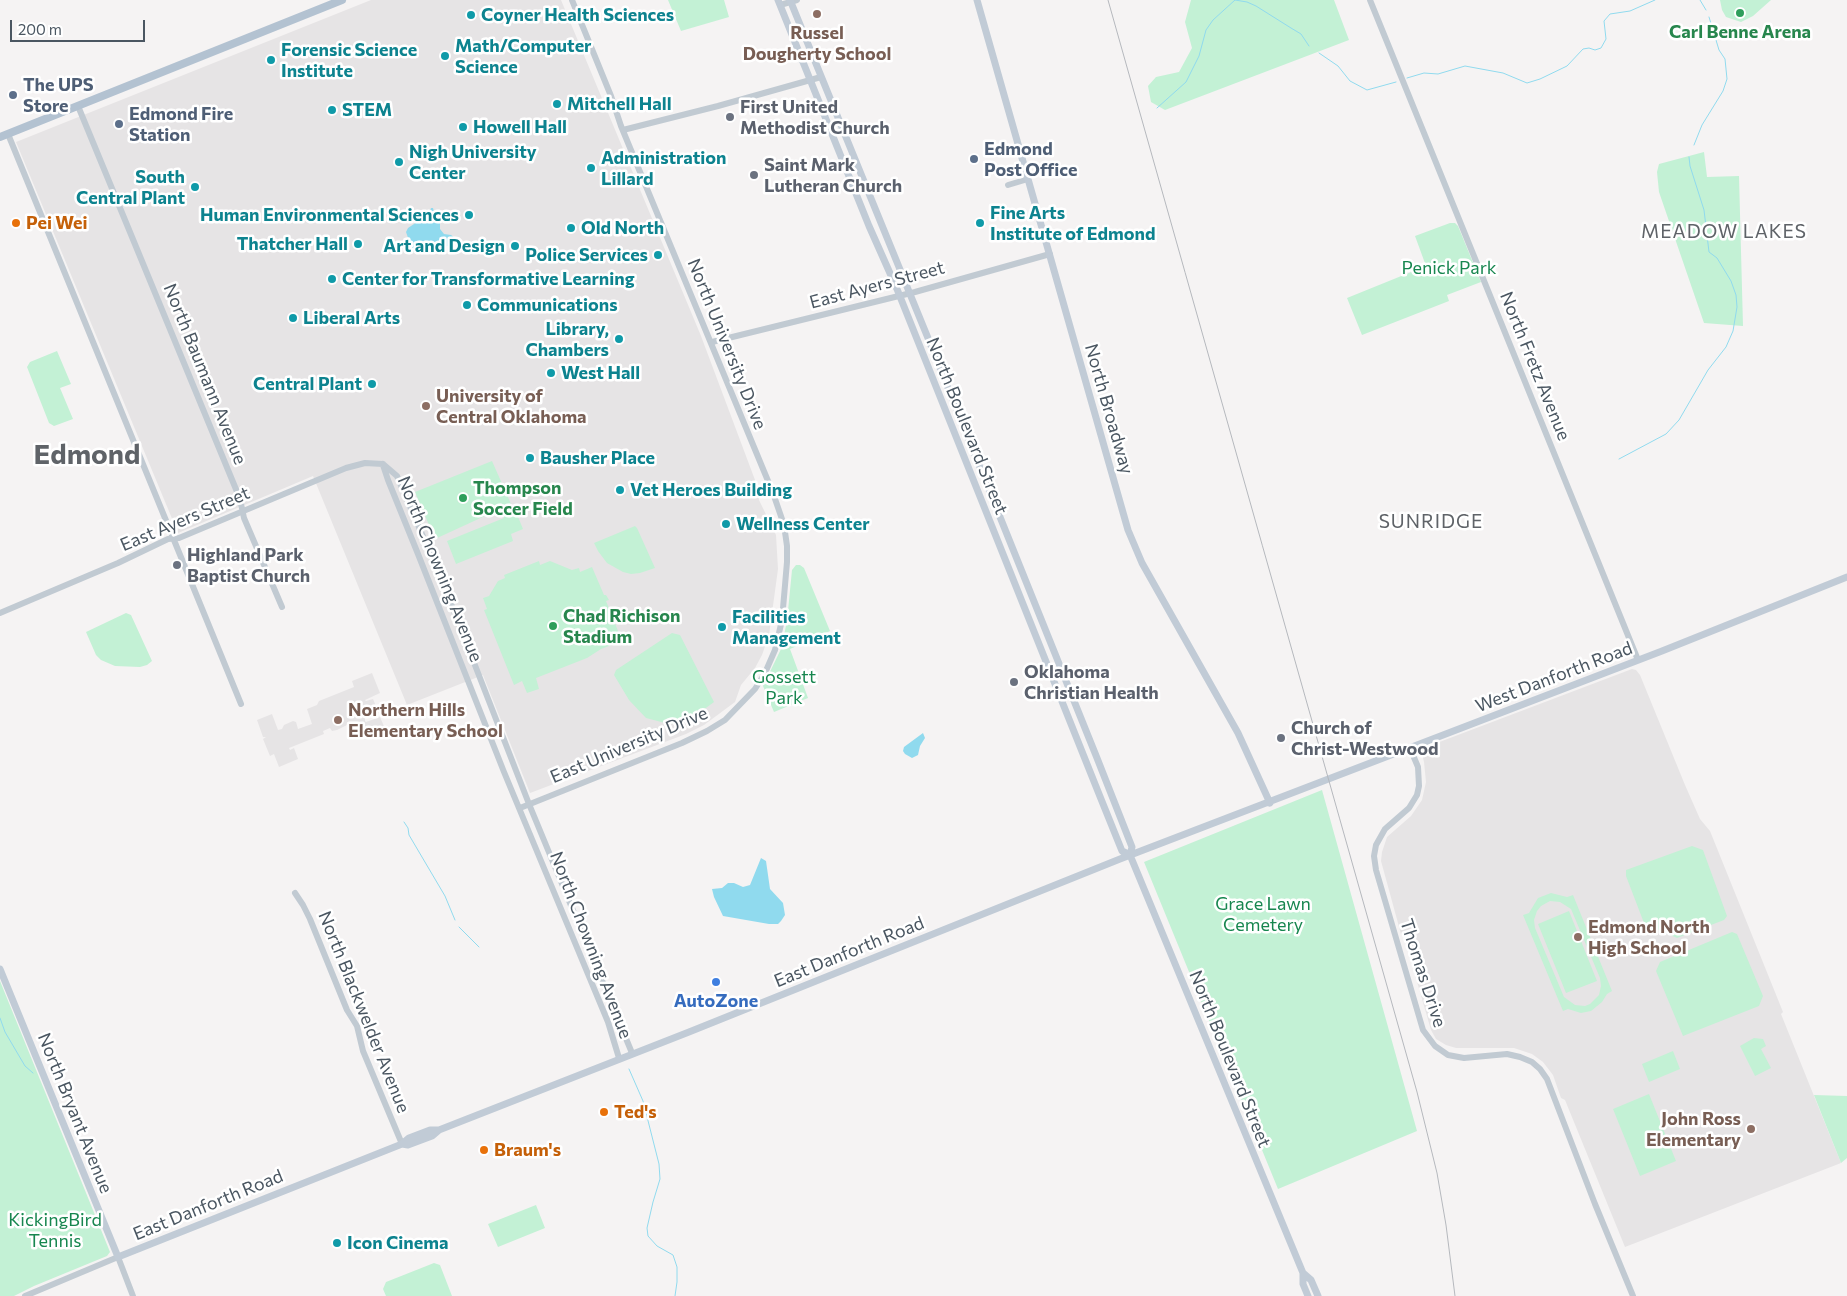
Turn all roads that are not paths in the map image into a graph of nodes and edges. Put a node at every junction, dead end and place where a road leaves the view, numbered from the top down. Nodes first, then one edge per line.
1 (342, 0) edge
2 (572, 0) edge
3 (977, 0) edge
4 (1370, 0) edge
5 (792, 1) edge
6 (779, 2) edge
7 (821, 77) junction
8 (810, 80) junction
9 (78, 106) junction
10 (622, 130) junction
11 (8, 134) junction
12 (0, 137) edge
13 (1028, 179) junction
14 (1008, 185) dead end
15 (1050, 254) junction
16 (909, 293) junction
17 (899, 296) junction
18 (712, 342) junction
19 (383, 464) junction
20 (243, 512) junction
21 (173, 539) junction
22 (1847, 577) edge
23 (1032, 599) junction
24 (282, 607) dead end
25 (1025, 610) junction
26 (0, 613) edge
27 (775, 650) joint
28 (1638, 660) junction
29 (241, 704) dead end
30 (1078, 713) junction
31 (1071, 725) junction
32 (1410, 748) junction
33 (1270, 803) junction
34 (529, 804) junction
35 (520, 808) junction
36 (1130, 856) junction
37 (295, 893) dead end
38 (0, 969) edge
39 (632, 1053) junction
40 (619, 1058) junction
41 (402, 1144) junction
42 (118, 1257) junction
43 (1302, 1273) junction
44 (25, 1296) edge
45 (134, 1296) edge
46 (1308, 1296) edge
47 (1318, 1296) edge
48 (1633, 1296) edge

1 - 9 main road
2 - 10 street, North University Drive
3 - 13 main road, North Broadway
4 - 28 street, North Fretz Avenue
5 - 6 street
5 - 7 main road, North Boulevard Street
6 - 8 main road, North Boulevard Street
7 - 8 street
7 - 16 main road, North Boulevard Street
8 - 10 street
8 - 17 main road, North Boulevard Street
9 - 11 main road
9 - 20 street, North Baumann Avenue
10 - 18 street, North University Drive
11 - 12 main road
11 - 21 street
13 - 14 street
13 - 15 main road, North Broadway
15 - 16 street, East Ayers Street
15 - 33 main road, North Broadway
16 - 17 street, East Ayers Street
16 - 23 main road, North Boulevard Street
17 - 18 street, East Ayers Street
17 - 25 main road, North Boulevard Street
18 - 27 street, North University Drive
19 - 20 street, East Ayers Street
19 - 34 street, North Chowning Avenue
19 - 35 street, North Chowning Avenue
20 - 21 street, East Ayers Street
20 - 24 street, North Baumann Avenue
21 - 26 street, East Ayers Street
21 - 29 street
22 - 28 main road, West Danforth Road
23 - 25 main road
23 - 30 main road, North Boulevard Street
25 - 31 main road, North Boulevard Street
27 - 34 street, East University Drive
28 - 32 main road, West Danforth Road
30 - 31 main road
30 - 36 main road, North Boulevard Street
31 - 36 main road, North Boulevard Street
32 - 33 main road, West Danforth Road
32 - 48 street, Thomas Drive
33 - 36 main road, East Danforth Road
34 - 35 street, East University Drive
34 - 39 street, North Chowning Avenue
35 - 40 street, North Chowning Avenue
36 - 39 main road, East Danforth Road
36 - 43 main road, North Boulevard Street
37 - 41 street, North Blackwelder Avenue
38 - 42 main road, North Bryant Avenue
39 - 40 main road, East Danforth Road
40 - 41 main road, East Danforth Road
41 - 42 main road, East Danforth Road
42 - 44 street, East Danforth Road
42 - 45 street, North Bryant Avenue
43 - 46 main road, North Boulevard Street
43 - 47 main road, North Boulevard Street

